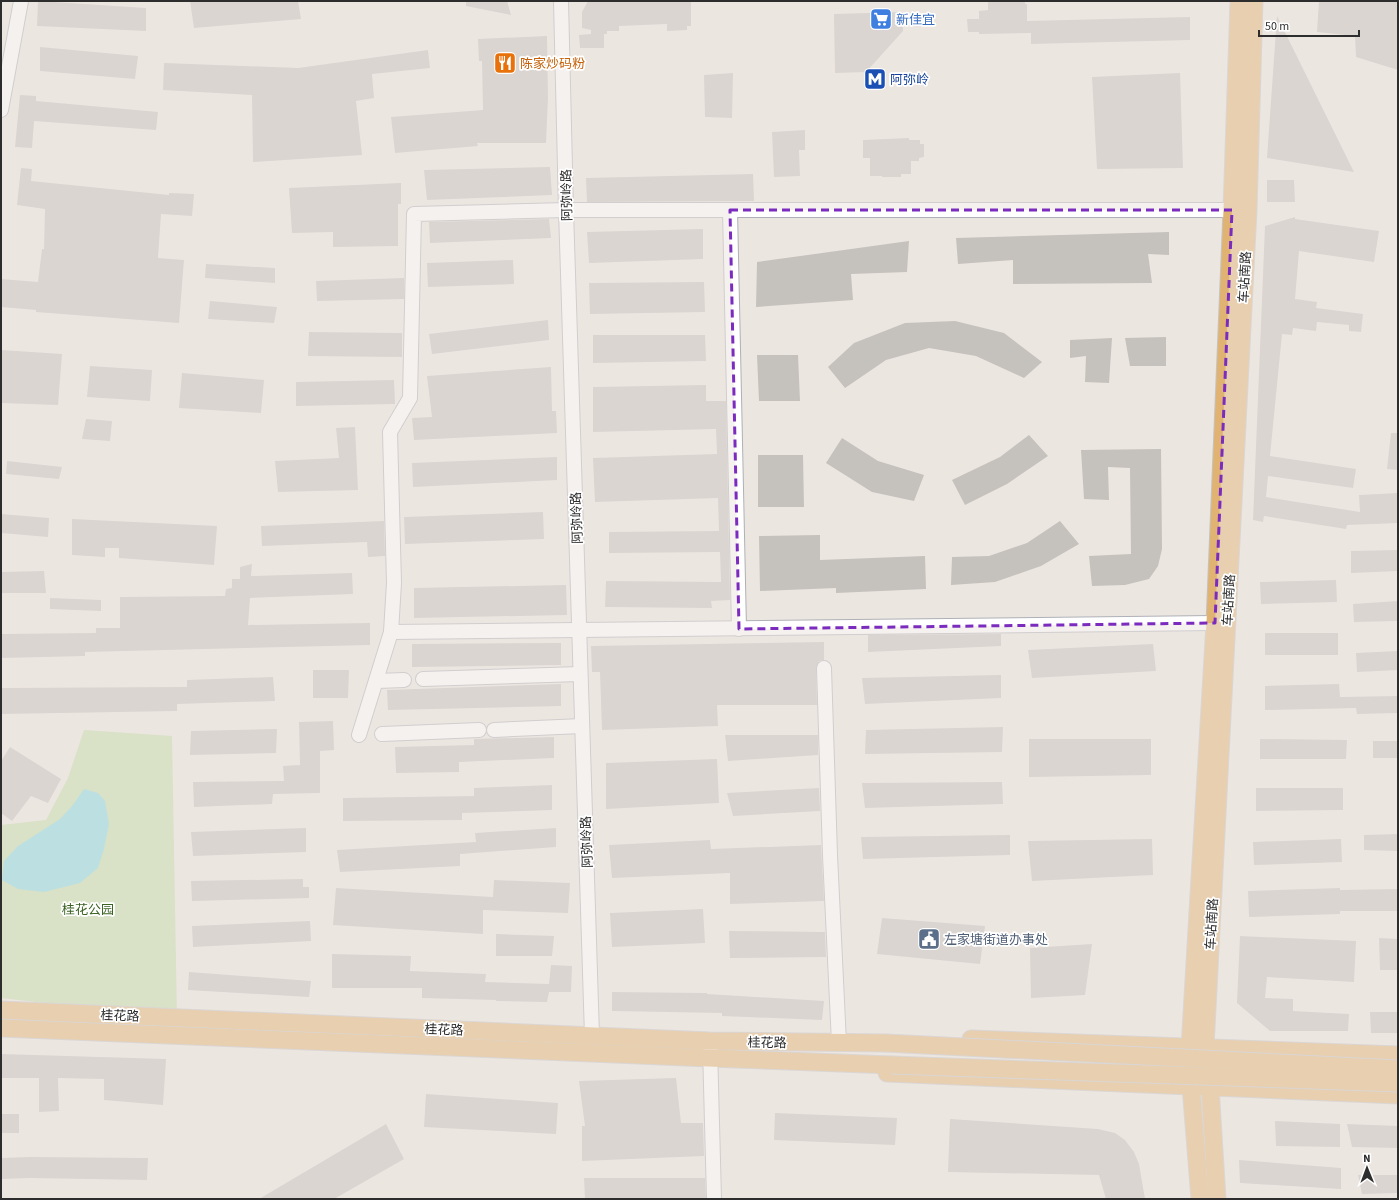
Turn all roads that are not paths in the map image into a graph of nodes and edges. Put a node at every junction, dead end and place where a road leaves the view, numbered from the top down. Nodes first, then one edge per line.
1 (21, 1) edge
2 (562, 1) edge
3 (1239, 1) edge
4 (1254, 1) edge
5 (1, 110) edge
6 (566, 210) junction
7 (730, 210) junction
8 (1240, 210) junction
9 (1215, 622) junction
10 (739, 629) junction
11 (579, 630) junction
12 (391, 632) junction
13 (824, 668) dead end
14 (580, 674) junction
15 (423, 679) dead end
16 (404, 680) dead end
17 (376, 681) junction
18 (582, 726) junction
19 (479, 730) dead end
20 (494, 730) dead end
21 (382, 734) dead end
22 (359, 735) dead end
23 (1, 1010) edge
24 (1, 1028) edge
25 (592, 1036) junction
26 (710, 1041) junction
27 (839, 1043) junction
28 (1197, 1047) junction
29 (1398, 1055) edge
30 (709, 1058) junction
31 (840, 1062) junction
32 (1398, 1069) edge
33 (1398, 1083) edge
34 (1191, 1086) junction
35 (1210, 1087) junction
36 (1398, 1095) edge
37 (714, 1199) edge
38 (1200, 1199) edge
39 (1217, 1199) edge

1 - 5 street
2 - 6 street, 阿弥岭路
3 - 8 main road, 车站南路
4 - 8 main road, 车站南路
6 - 7 street
6 - 11 street, 阿弥岭路
6 - 12 street
7 - 8 street
7 - 10 street
8 - 9 main road, 车站南路
8 - 28 main road, 车站南路
9 - 10 street
9 - 28 main road, 车站南路
10 - 11 street
11 - 12 street
11 - 14 street, 阿弥岭路
12 - 17 street
13 - 27 street
14 - 15 street
14 - 18 street, 阿弥岭路
16 - 17 street
17 - 22 street
18 - 20 street
18 - 25 street, 阿弥岭路
19 - 21 street
23 - 25 main road, 桂花路
24 - 30 main road, 桂花路
25 - 26 main road, 桂花路
26 - 27 main road, 桂花路
26 - 30 street
27 - 28 main road
27 - 32 main road, 桂花路, bridge
28 - 29 main road
28 - 34 main road, 车站南路
28 - 35 main road, 车站南路
30 - 31 main road, 桂花路
30 - 37 street
31 - 33 main road, bridge
31 - 34 main road
34 - 35 main road
34 - 38 main road, 车站南路
35 - 36 main road
35 - 39 main road, 车站南路

